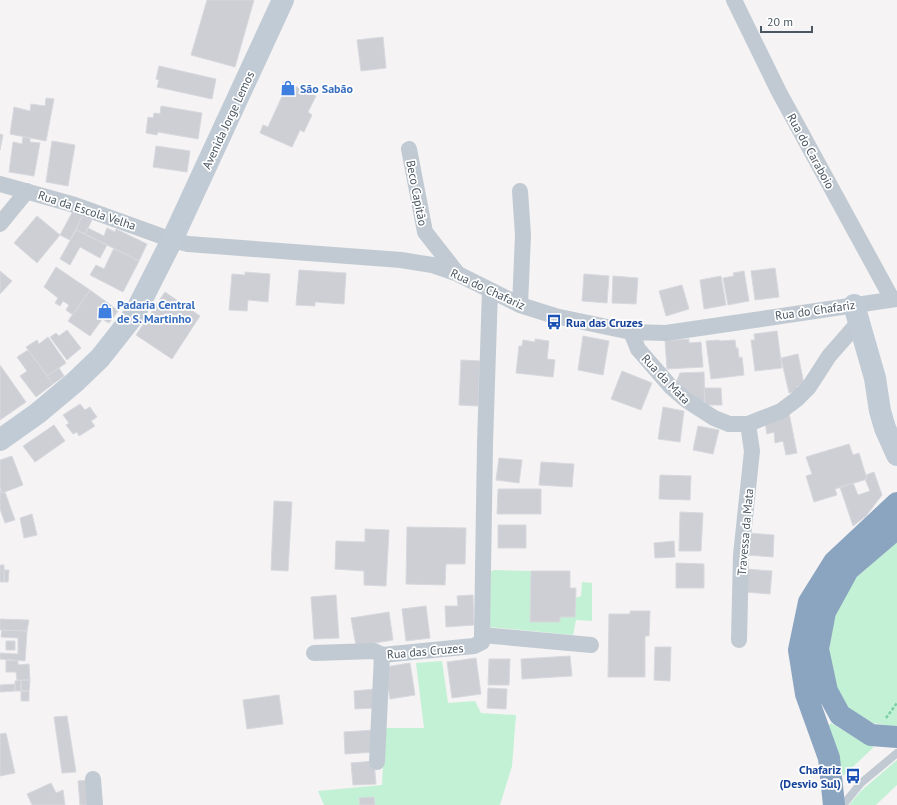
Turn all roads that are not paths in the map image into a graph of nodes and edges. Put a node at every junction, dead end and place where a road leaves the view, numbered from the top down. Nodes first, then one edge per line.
1 (284, 0) edge
2 (734, 0) edge
3 (409, 149) dead end
4 (0, 184) edge
5 (27, 191) junction
6 (520, 191) dead end
7 (0, 224) edge
8 (172, 240) junction
9 (458, 274) junction
10 (490, 290) junction
11 (895, 299) edge
12 (520, 306) junction
13 (856, 314) junction
14 (631, 332) junction
15 (875, 378) junction
16 (897, 412) edge
17 (748, 424) junction
18 (0, 440) edge
19 (897, 455) edge
20 (896, 499) edge
21 (897, 528) edge
22 (482, 635) junction
23 (739, 640) dead end
24 (591, 645) dead end
25 (314, 653) dead end
26 (382, 655) junction
27 (897, 737) edge
28 (897, 753) edge
29 (377, 762) dead end
30 (93, 778) dead end
31 (96, 805) edge
32 (834, 805) edge
33 (843, 805) edge

1 - 8 street, Avenida Jorge Lemos
2 - 11 street, Rua do Caraboio
3 - 9 street, Beco Capitão
4 - 5 street, Rua da Escola Velha
5 - 7 street
5 - 8 street, Rua da Escola Velha
6 - 12 street
8 - 9 street, Rua do Chafariz
8 - 18 street, Avenida Jorge Lemos
9 - 10 street, Rua do Chafariz
10 - 12 street, Rua do Chafariz
10 - 22 street
11 - 13 street, Rua do Chafariz
12 - 14 street, Rua do Chafariz
13 - 14 street, Rua do Chafariz
13 - 15 street
13 - 17 street, Rua da Mata
14 - 17 street, Rua da Mata
15 - 16 street
15 - 19 street
17 - 23 street, Travessa da Mata
20 - 32 highway
21 - 27 highway
22 - 24 street
22 - 26 street, Rua das Cruzes
25 - 26 street, Rua das Cruzes
26 - 29 street
28 - 33 lane
30 - 31 street

